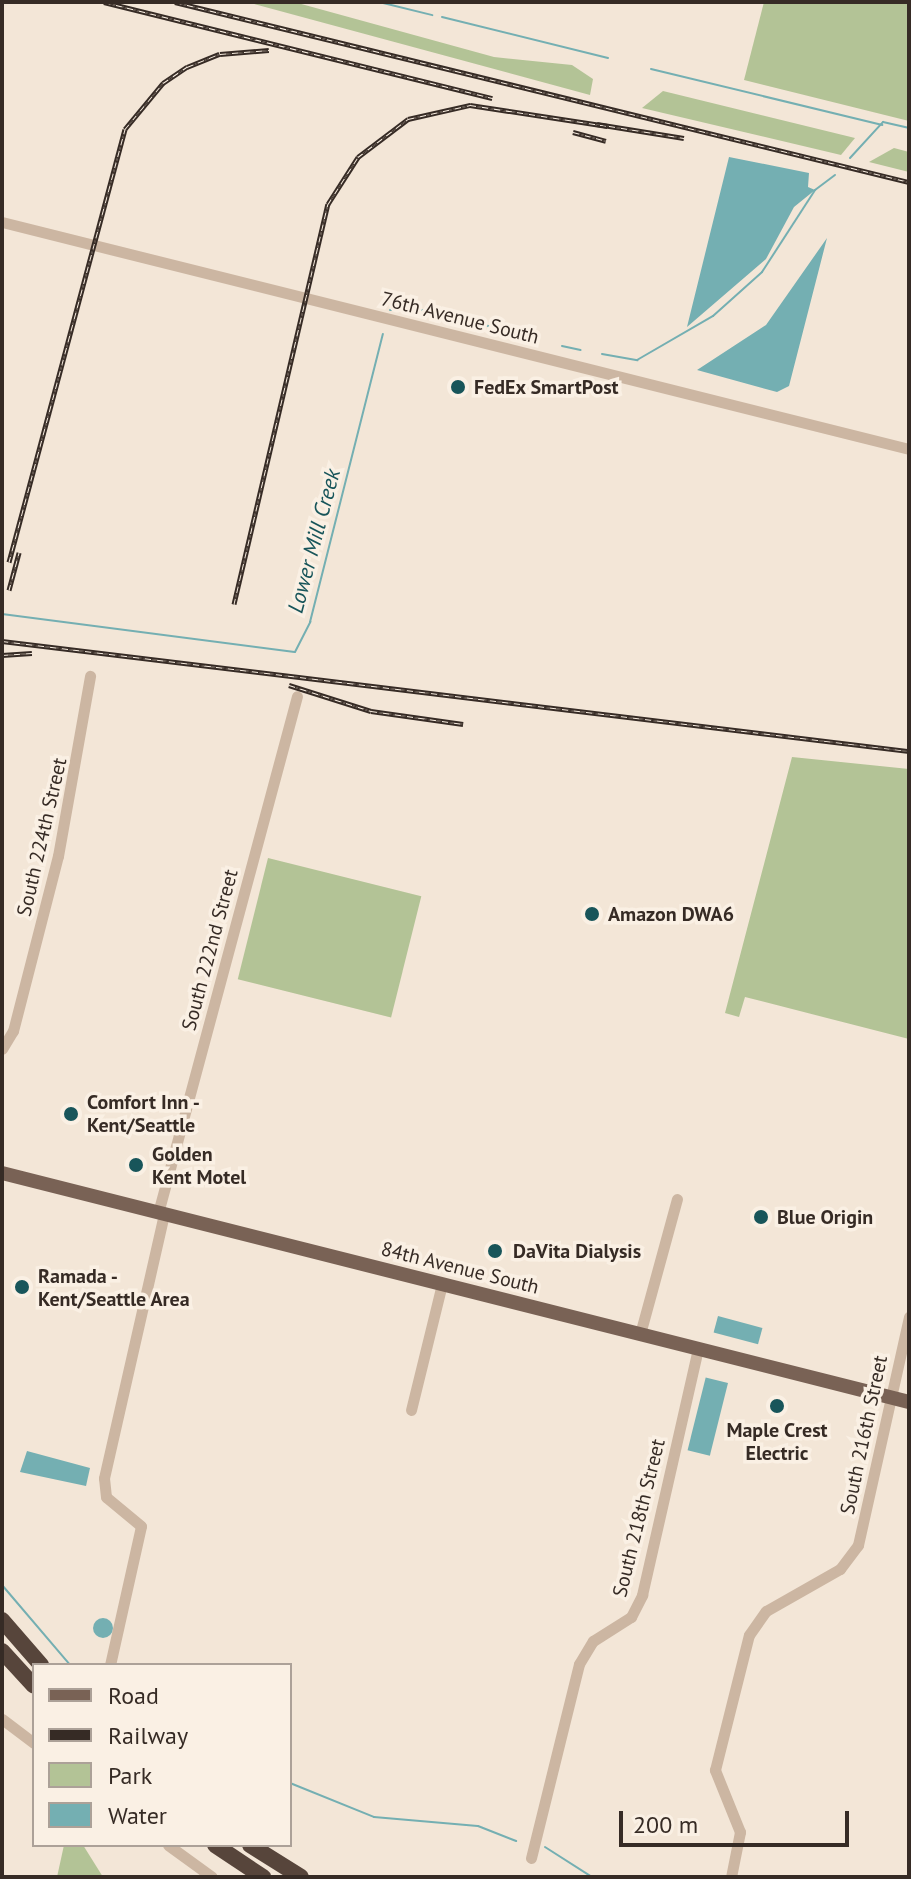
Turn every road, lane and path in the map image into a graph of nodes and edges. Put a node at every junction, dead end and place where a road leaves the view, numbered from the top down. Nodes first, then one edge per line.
1 (2, 222) edge
2 (909, 449) edge
3 (90, 676) dead end
4 (297, 696) dead end
5 (2, 1049) edge
6 (2, 1166) edge
7 (2, 1173) edge
8 (25, 1179) junction
9 (2, 1183) edge
10 (677, 1199) dead end
11 (161, 1213) junction
12 (442, 1284) junction
13 (909, 1317) edge
14 (640, 1334) junction
15 (698, 1349) junction
16 (891, 1398) junction
17 (909, 1402) edge
18 (411, 1410) dead end
19 (2, 1620) edge
20 (3, 1653) edge
21 (39, 1663) edge
22 (110, 1663) edge
23 (32, 1684) edge
24 (2, 1719) edge
25 (32, 1742) edge
26 (171, 1847) edge
27 (218, 1847) edge
28 (253, 1847) edge
29 (531, 1858) dead end
30 (212, 1877) edge
31 (263, 1877) edge
32 (301, 1877) edge
33 (731, 1877) edge

1 - 2 street, 76th Avenue South
3 - 5 street, South 224th Street
4 - 11 street, South 222nd Street
6 - 8 main road
7 - 8 main road, 84th Avenue South
8 - 9 main road
8 - 11 main road, 84th Avenue South
10 - 14 street
11 - 12 main road, 84th Avenue South
11 - 22 street, South 222nd Street
12 - 14 main road, 84th Avenue South
12 - 18 street
13 - 16 street, South 216th Street
14 - 15 main road, 84th Avenue South
15 - 16 main road, 84th Avenue South
15 - 29 street, South 218th Street
16 - 17 main road, 84th Avenue South
16 - 33 street, South 216th Street
19 - 21 highway
20 - 23 highway
24 - 25 street
26 - 30 street
27 - 31 highway
28 - 32 highway

